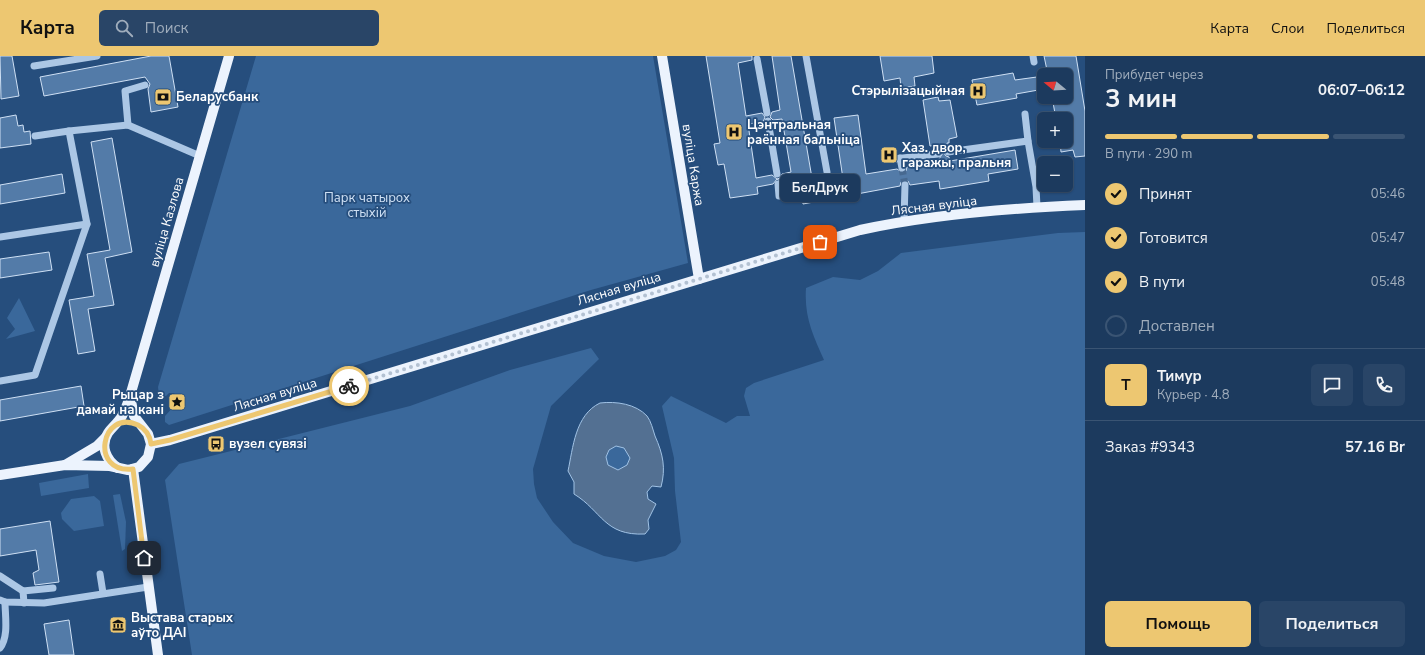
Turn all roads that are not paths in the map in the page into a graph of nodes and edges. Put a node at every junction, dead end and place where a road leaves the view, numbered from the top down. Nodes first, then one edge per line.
1 (97, 56) edge
2 (229, 56) edge
3 (662, 56) edge
4 (806, 56) edge
5 (757, 59) dead end
6 (34, 66) dead end
7 (145, 86) dead end
8 (766, 113) dead end
9 (1024, 114) dead end
10 (768, 121) dead end
11 (128, 126) junction
12 (69, 131) junction
13 (35, 136) dead end
14 (1028, 141) junction
15 (948, 152) dead end
16 (938, 154) dead end
17 (200, 156) junction
18 (902, 168) tunnel mouth
19 (827, 172) dead end
20 (778, 174) dead end
21 (778, 184) dead end
22 (905, 185) tunnel mouth
23 (779, 196) dead end
24 (1085, 205) edge
25 (1037, 207) junction
26 (904, 220) junction
27 (87, 224) junction
28 (0, 237) edge
29 (699, 279) junction
30 (0, 381) edge
31 (130, 396) junction
32 (114, 426) junction
33 (140, 426) junction
34 (105, 438) junction
35 (151, 444) junction
36 (65, 464) junction
37 (118, 468) junction
38 (133, 469) junction
39 (0, 475) edge
40 (100, 574) dead end
41 (0, 576) edge
42 (148, 587) junction
43 (52, 588) dead end
44 (23, 591) junction
45 (103, 593) junction
46 (2, 601) edge
47 (24, 603) junction
48 (0, 648) edge
49 (158, 655) edge

1 - 6 lane
2 - 17 main road, вуліца Казлова
3 - 29 main road, вуліца Каржа
4 - 19 lane
5 - 8 lane
7 - 11 lane
9 - 14 lane
10 - 20 lane
11 - 12 lane
11 - 17 lane
12 - 13 lane
12 - 27 lane
14 - 15 lane
14 - 25 lane
16 - 18 lane
17 - 31 main road, вуліца Казлова
21 - 23 lane
22 - 26 lane
24 - 25 main road, Лясная вуліца
25 - 26 main road, Лясная вуліца
26 - 29 main road, Лясная вуліца
27 - 28 lane
27 - 30 lane
29 - 35 main road, Лясная вуліца
31 - 32 main road, вуліца Казлова
31 - 33 main road
32 - 33 main road
32 - 34 main road
33 - 35 main road
34 - 36 main road
34 - 37 main road
35 - 38 main road
36 - 37 main road
36 - 39 main road
37 - 38 main road
38 - 42 main road
40 - 45 lane
41 - 44 lane
42 - 45 lane
42 - 49 main road
43 - 44 lane
44 - 47 lane
45 - 47 lane
46 - 47 lane
46 - 48 lane

